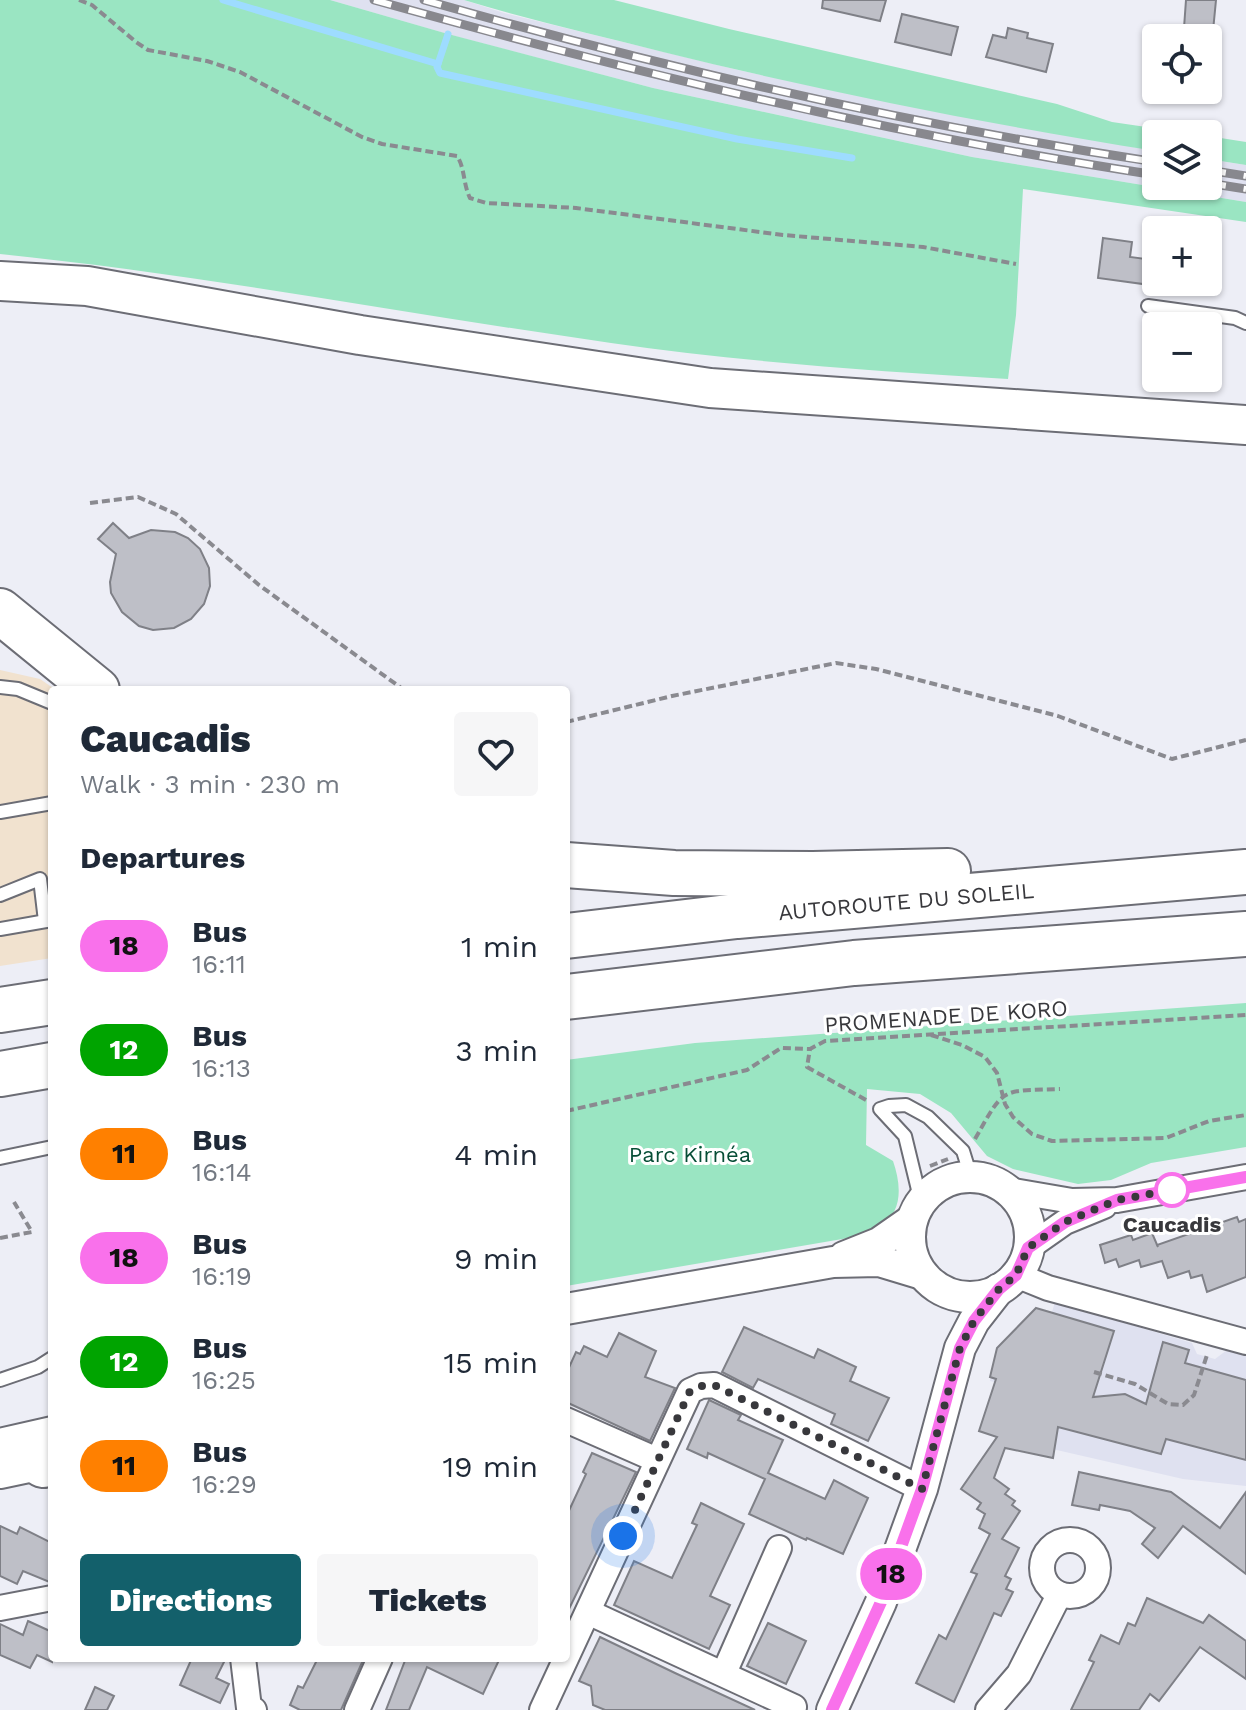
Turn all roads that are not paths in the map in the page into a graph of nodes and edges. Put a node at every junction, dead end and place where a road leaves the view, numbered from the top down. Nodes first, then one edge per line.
1 (0, 281) edge
2 (1148, 306) dead end
3 (1246, 323) edge
4 (1246, 425) edge
5 (0, 611) edge
6 (92, 686) edge
7 (0, 687) edge
8 (48, 701) edge
9 (48, 804) edge
10 (0, 812) edge
11 (570, 865) edge
12 (1226, 873) edge
13 (0, 895) edge
14 (48, 916) edge
15 (48, 921) edge
16 (0, 929) edge
17 (1246, 934) edge
18 (570, 936) edge
19 (665, 983) junction
20 (570, 996) edge
21 (48, 1003) edge
22 (570, 1008) edge
23 (0, 1010) edge
24 (48, 1066) edge
25 (0, 1074) edge
26 (48, 1148) edge
27 (0, 1158) edge
28 (961, 1167) junction
29 (1246, 1177) edge
30 (1007, 1190) junction
31 (1117, 1200) junction
32 (917, 1211) junction
33 (833, 1262) junction
34 (1014, 1271) junction
35 (930, 1281) junction
36 (570, 1308) edge
37 (1246, 1342) edge
38 (960, 1348) junction
39 (48, 1361) edge
40 (0, 1380) edge
41 (570, 1422) edge
42 (0, 1444) edge
43 (48, 1454) edge
44 (48, 1455) edge
45 (657, 1460) junction
46 (0, 1473) edge
47 (922, 1489) junction
48 (779, 1548) dead end
49 (1059, 1595) dead end
50 (48, 1599) edge
51 (0, 1608) edge
52 (588, 1612) junction
53 (570, 1650) edge
54 (243, 1662) edge
55 (378, 1662) edge
56 (565, 1662) edge
57 (724, 1673) junction
58 (794, 1707) dead end
59 (254, 1710) edge
60 (357, 1710) edge
61 (542, 1710) edge
62 (832, 1710) edge
63 (988, 1710) edge

1 - 4 main road
2 - 3 lane
5 - 6 highway
7 - 8 lane
9 - 10 lane
11 - 12 highway
12 - 18 highway, AUTOROUTE DU SOLEIL
13 - 14 lane
15 - 16 lane
17 - 19 highway
19 - 20 highway
19 - 22 highway
21 - 23 highway
24 - 25 highway
26 - 27 lane
28 - 30 street
28 - 32 street
28 - 32 lane
29 - 31 street
30 - 31 street
30 - 34 street
31 - 34 street
32 - 33 street
32 - 35 street
33 - 35 street
33 - 36 street
34 - 35 street
34 - 37 street
34 - 38 street
35 - 38 street
38 - 47 street
39 - 40 lane
41 - 45 street
42 - 43 street
44 - 46 street
45 - 47 street
45 - 52 street
47 - 62 street
48 - 57 street
49 - 63 street
50 - 51 street
52 - 53 street
52 - 57 street
54 - 59 street
55 - 60 street
56 - 61 street
57 - 58 street

